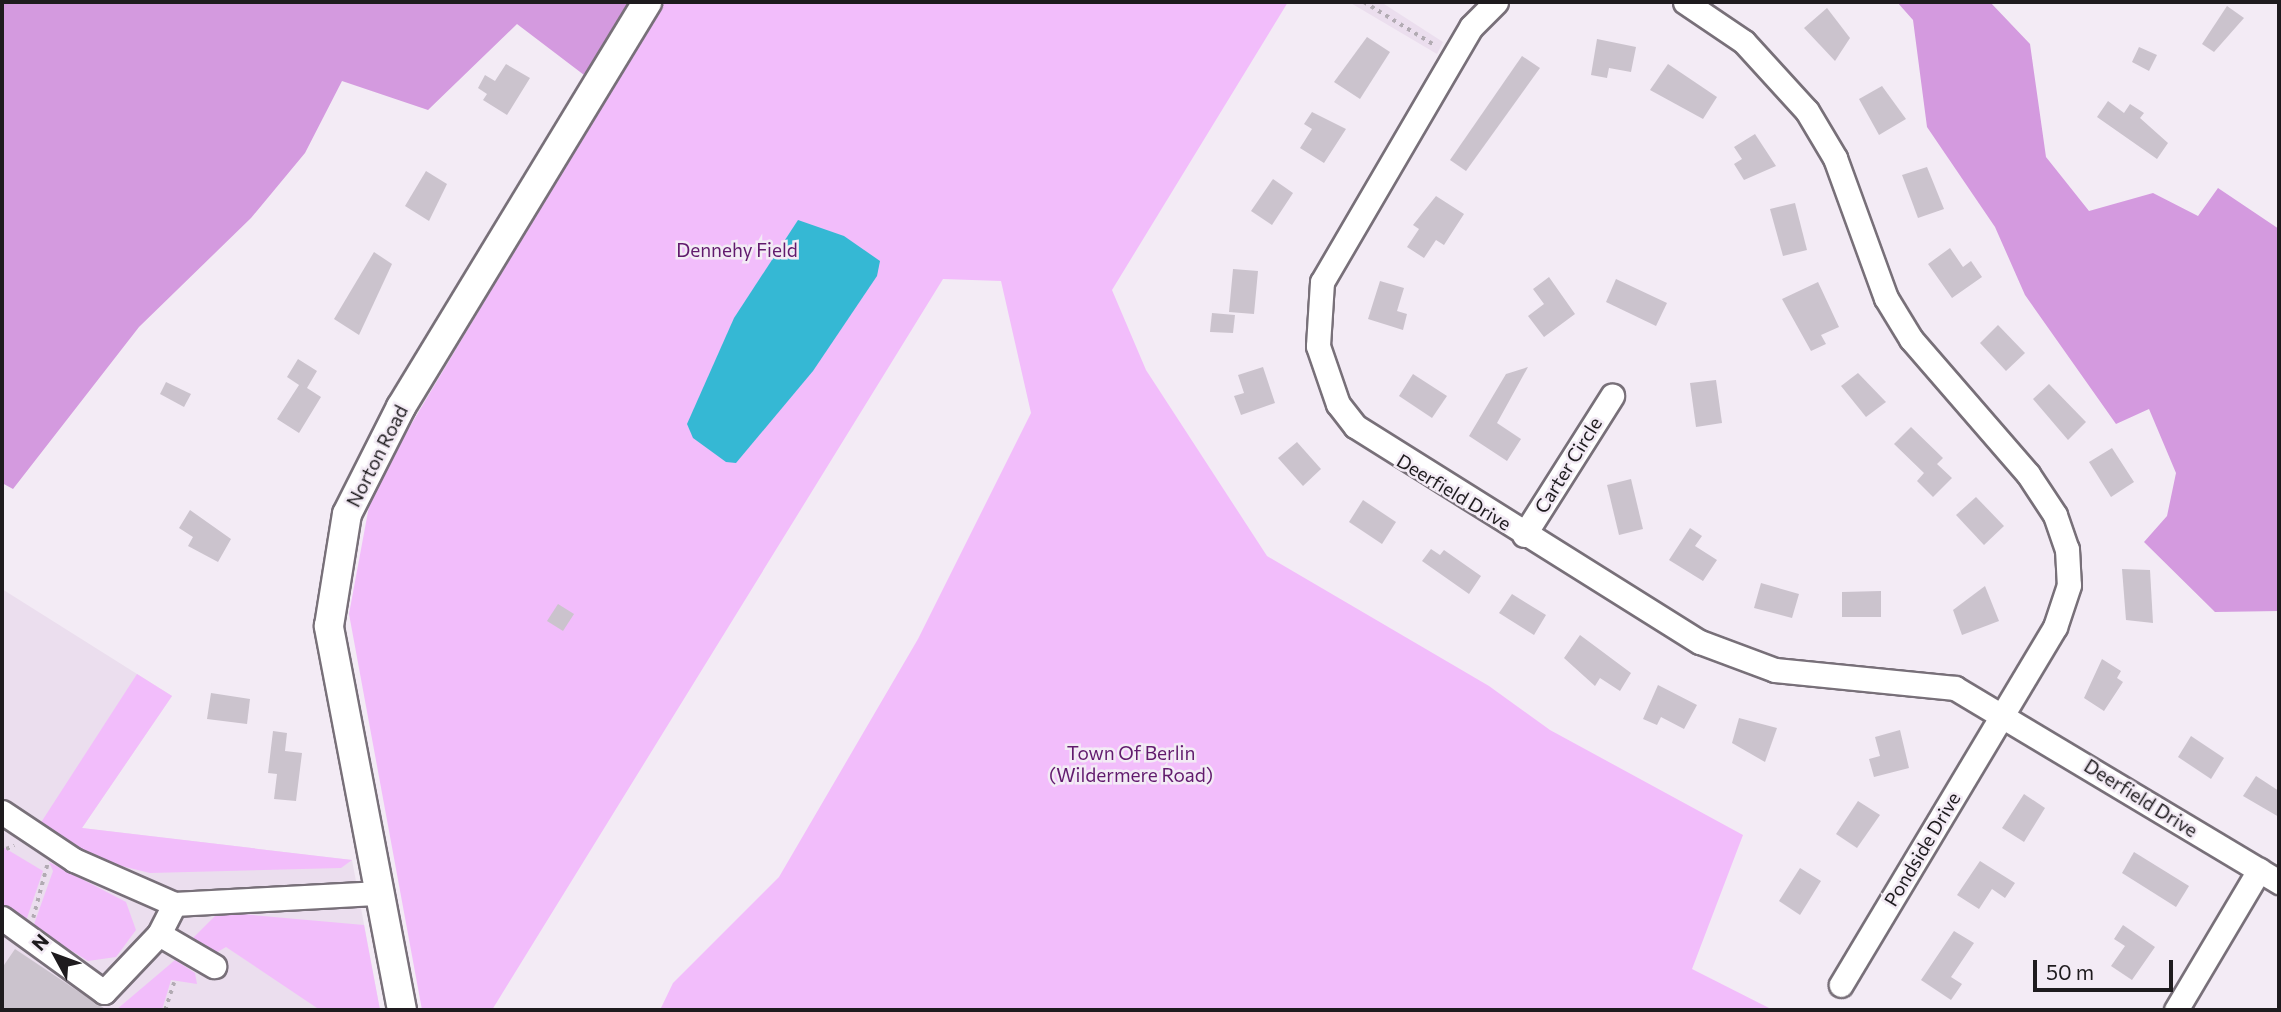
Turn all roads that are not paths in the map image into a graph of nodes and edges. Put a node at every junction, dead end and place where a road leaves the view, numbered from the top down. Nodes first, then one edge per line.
1 (647, 2) edge
2 (1496, 2) edge
3 (1685, 2) edge
4 (1612, 396) dead end
5 (1524, 535) junction
6 (2003, 714) junction
7 (9, 833) edge
8 (2259, 870) junction
9 (2279, 882) edge
10 (380, 893) junction
11 (173, 904) junction
12 (2, 918) edge
13 (159, 934) junction
14 (214, 966) dead end
15 (1841, 985) dead end
16 (402, 1010) edge
17 (2176, 1010) edge

1 - 10 main road, Norton Road
2 - 5 street, Deerfield Drive
3 - 6 street
4 - 5 street, Carter Circle
5 - 6 street, Deerfield Drive
6 - 8 street, Deerfield Drive
6 - 15 street, Pondside Drive
7 - 11 street
8 - 9 street, Deerfield Drive
8 - 17 street
10 - 11 street
10 - 16 main road, Norton Road
11 - 13 street
12 - 13 street
13 - 14 street

